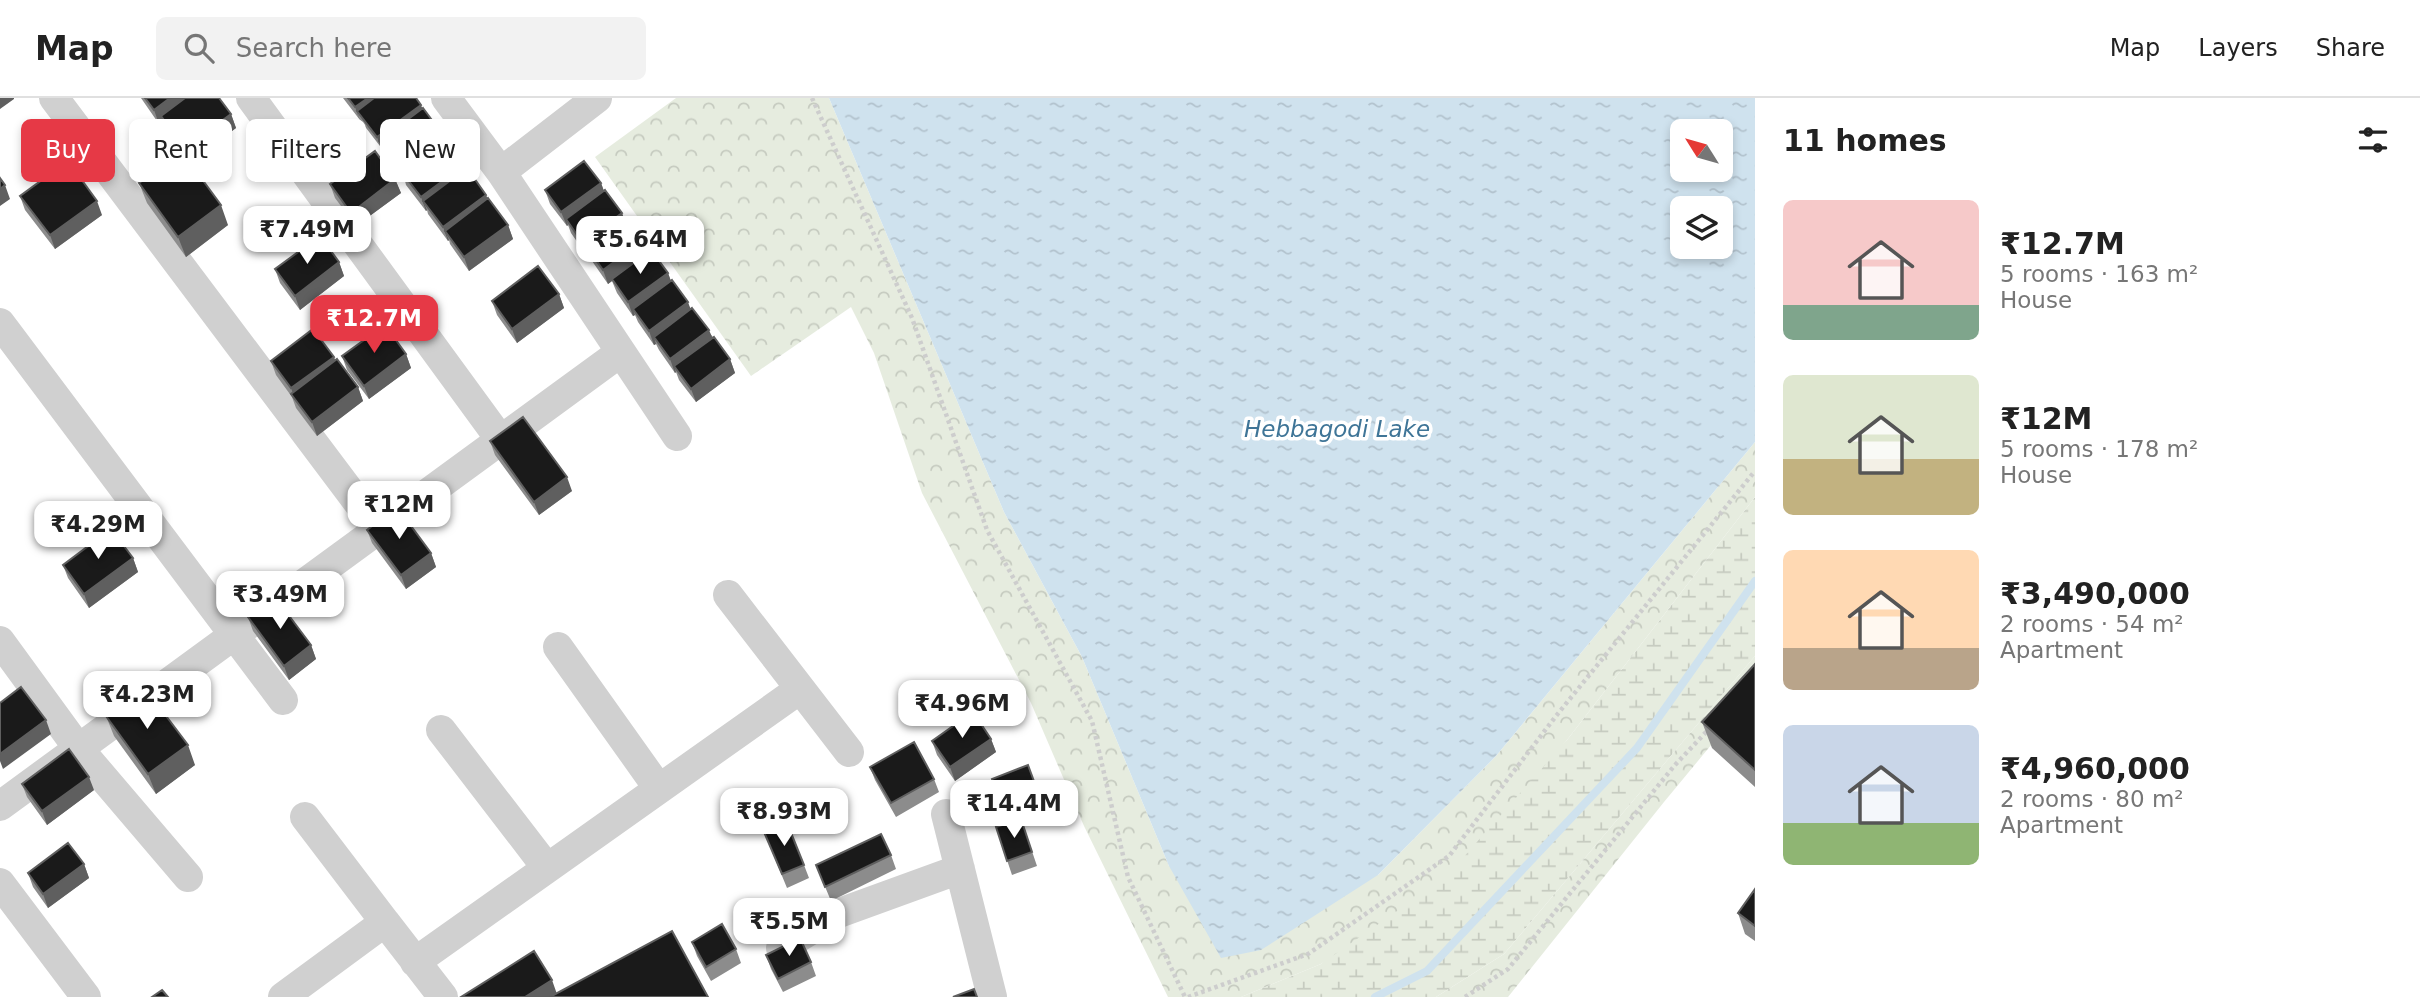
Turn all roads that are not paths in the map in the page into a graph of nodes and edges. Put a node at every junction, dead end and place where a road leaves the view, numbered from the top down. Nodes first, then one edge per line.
1 (54, 98) edge
2 (251, 98) edge
3 (446, 98) edge
4 (597, 98) edge
5 (501, 172) junction
6 (0, 323) edge
7 (621, 352) junction
8 (677, 436) dead end
9 (500, 439) junction
10 (378, 529) junction
11 (728, 595) dead end
12 (234, 633) junction
13 (0, 641) edge
14 (558, 647) dead end
15 (800, 689) junction
16 (283, 700) dead end
17 (441, 730) dead end
18 (78, 748) junction
19 (849, 752) dead end
20 (659, 789) junction
21 (0, 806) edge
22 (946, 814) dead end
23 (305, 817) dead end
24 (547, 868) junction
25 (960, 869) junction
26 (188, 877) dead end
27 (0, 883) edge
28 (385, 922) junction
29 (781, 948) edge
30 (415, 962) junction
31 (86, 997) edge
32 (283, 997) edge
33 (443, 997) edge
34 (992, 997) edge

1 - 10 street
2 - 9 street
3 - 5 street
4 - 5 street
5 - 7 street
6 - 12 street
7 - 8 street
7 - 9 street
9 - 10 street
10 - 12 street
11 - 15 street
12 - 16 street
12 - 18 street
13 - 18 street
14 - 20 street
15 - 19 street
15 - 20 street
17 - 24 street
18 - 21 street
18 - 26 street
20 - 24 street
22 - 25 street
23 - 28 street
24 - 30 street
25 - 29 street
25 - 34 street
27 - 31 street
28 - 30 street
28 - 32 street
30 - 33 street

